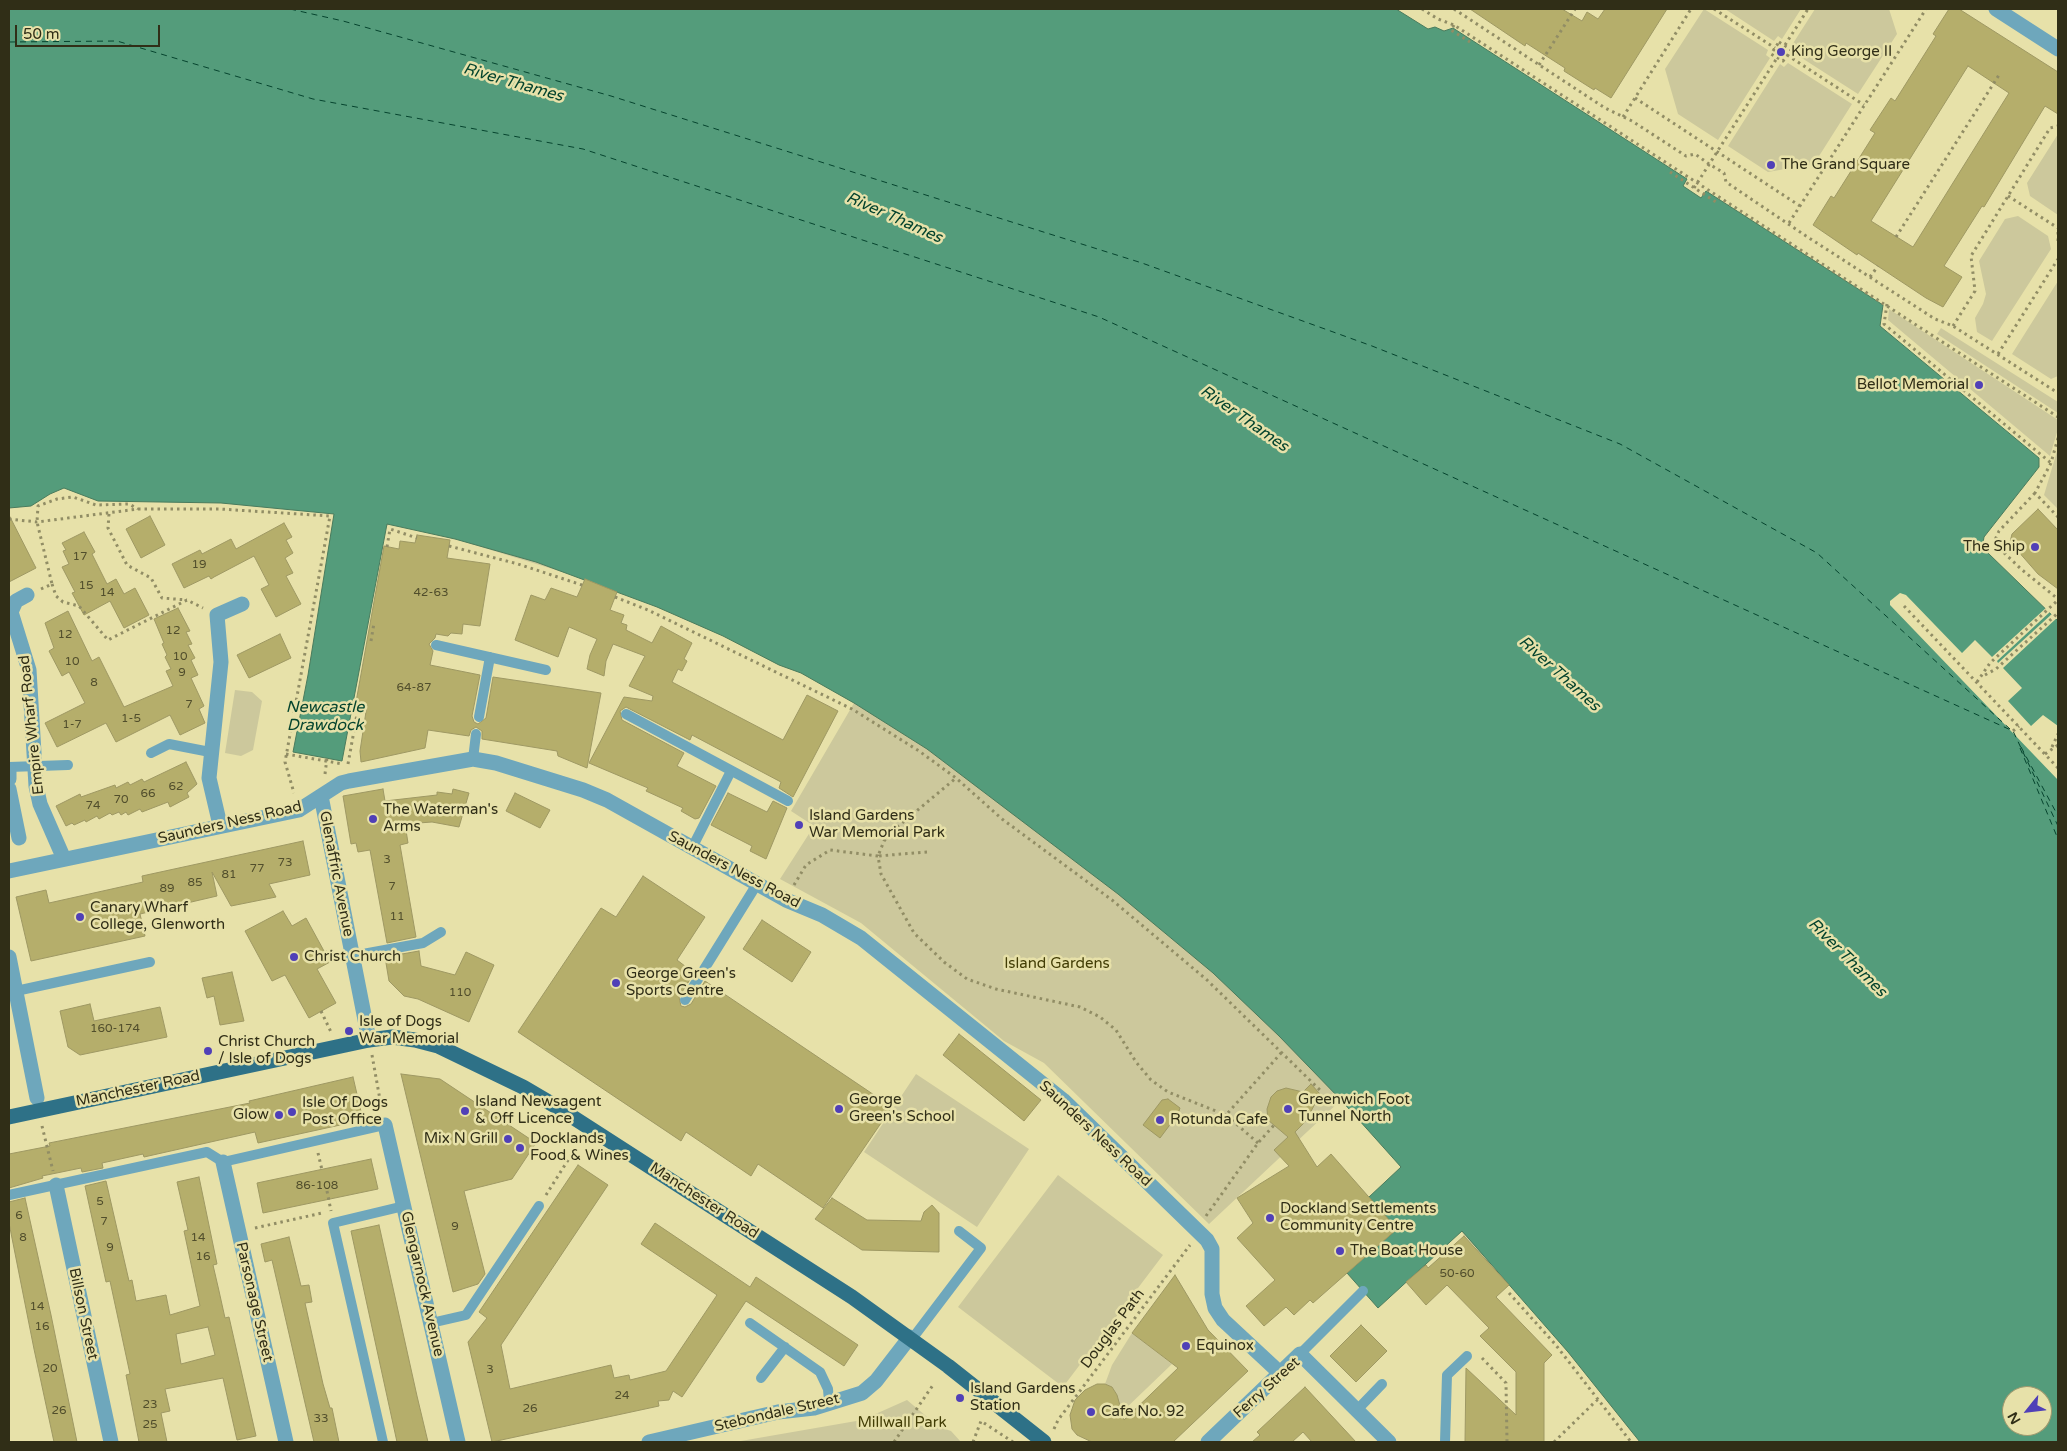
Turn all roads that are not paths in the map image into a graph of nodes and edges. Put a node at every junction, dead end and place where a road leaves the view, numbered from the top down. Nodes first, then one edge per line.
1 (1996, 9) edge
2 (2058, 49) edge
3 (27, 595) road end
4 (242, 604) dead end
5 (436, 646) dead end
6 (490, 657) junction
7 (546, 670) dead end
8 (626, 714) dead end
9 (479, 717) dead end
10 (476, 734) dead end
11 (210, 752) junction
12 (151, 753) dead end
13 (473, 758) junction
14 (68, 765) dead end
15 (35, 766) junction
16 (9, 768) edge
17 (731, 771) junction
18 (9, 779) edge
19 (9, 789) edge
20 (321, 796) junction
21 (788, 801) dead end
22 (220, 825) junction
23 (19, 838) dead end
24 (692, 848) junction
25 (64, 860) junction
26 (9, 871) edge
27 (757, 884) junction
28 (441, 932) dead end
29 (352, 956) junction
30 (9, 957) edge
31 (150, 962) dead end
32 (16, 991) junction
33 (685, 1000) dead end
34 (370, 1040) junction
35 (36, 1098) dead end
36 (9, 1117) edge
37 (385, 1125) joint
38 (223, 1162) junction
39 (56, 1185) junction
40 (9, 1195) edge
41 (404, 1206) junction
42 (539, 1206) road end
43 (960, 1231) dead end
44 (1363, 1292) dead end
45 (431, 1322) junction
46 (750, 1323) dead end
47 (911, 1338) junction
48 (785, 1348) junction
49 (1300, 1354) junction
50 (1467, 1356) road end
51 (1280, 1373) junction
52 (761, 1378) dead end
53 (1382, 1384) dead end
54 (829, 1402) junction
55 (1357, 1410) junction
56 (1048, 1438) edge
57 (1218, 1439) edge
58 (110, 1442) edge
59 (286, 1442) edge
60 (383, 1442) edge
61 (458, 1442) edge
62 (649, 1442) edge
63 (1389, 1442) edge
64 (1445, 1442) edge

1 - 2 street
3 - 15 street, Empire Wharf Road
4 - 11 street
5 - 6 lane
6 - 7 lane
6 - 9 lane
8 - 17 lane
10 - 13 lane
11 - 12 lane
11 - 22 street
13 - 20 street, Saunders Ness Road
13 - 24 street, Saunders Ness Road
14 - 15 lane
15 - 16 lane
15 - 25 street, Empire Wharf Road
16 - 18 street
17 - 21 lane
17 - 24 lane
19 - 23 street
20 - 22 street, Saunders Ness Road
20 - 29 street, Glenaffric Avenue
22 - 25 street, Saunders Ness Road
24 - 27 street, Saunders Ness Road
25 - 26 street, Saunders Ness Road
27 - 33 lane
27 - 51 street, Saunders Ness Road
28 - 29 lane
29 - 34 street, Glenaffric Avenue
30 - 32 street
31 - 32 lane
32 - 35 street
34 - 36 main road, Manchester Road
34 - 47 main road, Manchester Road
37 - 38 lane
37 - 41 street, Glengarnock Avenue
38 - 39 lane
38 - 59 street, Parsonage Street
39 - 40 lane
39 - 58 street, Billson Street
41 - 45 street, Glengarnock Avenue
41 - 60 lane
42 - 45 lane
43 - 47 lane
44 - 49 lane
45 - 61 street, Glengarnock Avenue
46 - 48 lane
47 - 54 street, Stebondale Street
47 - 56 main road, Manchester Road
48 - 52 lane
48 - 54 lane
49 - 51 street, Ferry Street
49 - 55 street, Ferry Street
50 - 64 lane
51 - 57 street, Ferry Street
53 - 55 lane
54 - 62 street, Stebondale Street
55 - 63 street, Ferry Street

